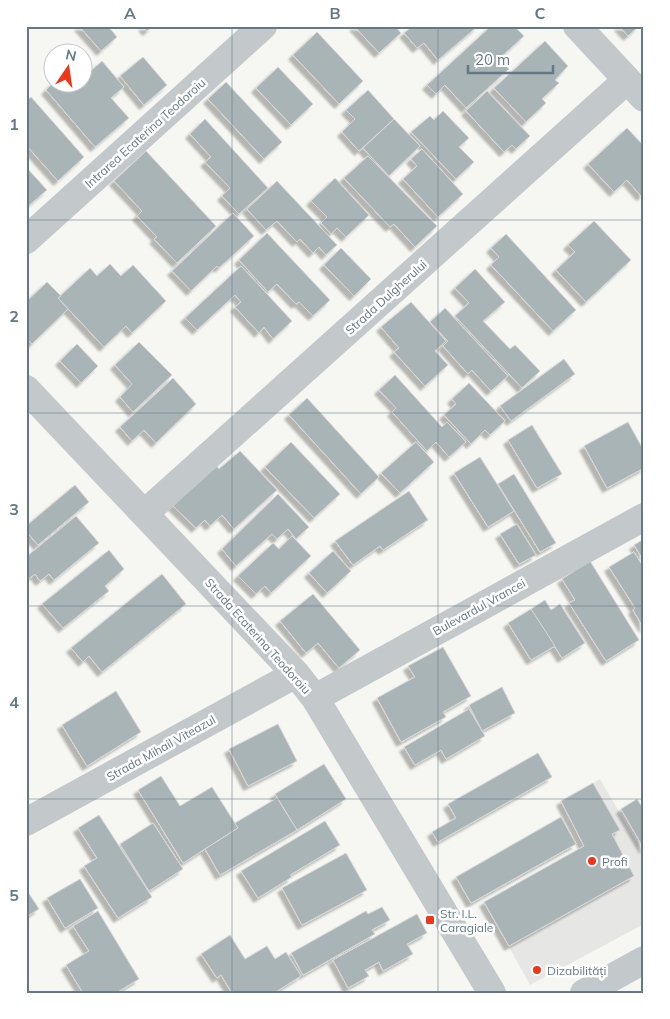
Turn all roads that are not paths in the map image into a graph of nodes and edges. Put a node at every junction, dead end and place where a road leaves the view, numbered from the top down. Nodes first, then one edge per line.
1 (264, 26) edge
2 (578, 26) edge
3 (636, 89) edge
4 (26, 240) edge
5 (26, 389) edge
6 (145, 514) junction
7 (644, 517) edge
8 (296, 674) junction
9 (315, 698) junction
10 (26, 822) edge
11 (644, 960) edge
12 (492, 993) edge
13 (584, 993) edge

1 - 4 street, Intrarea Ecaterina Teodoroiu
2 - 3 street
3 - 6 street, Strada Dulgherului
5 - 6 street, Strada Ecaterina Teodoroiu
6 - 8 street, Strada Ecaterina Teodoroiu
7 - 9 street, Bulevardul Vrancei
8 - 9 street, Strada Ecaterina Teodoroiu
8 - 10 street, Strada Mihail Viteazul
9 - 12 street, Strada Ecaterina Teodoroiu
11 - 13 street

